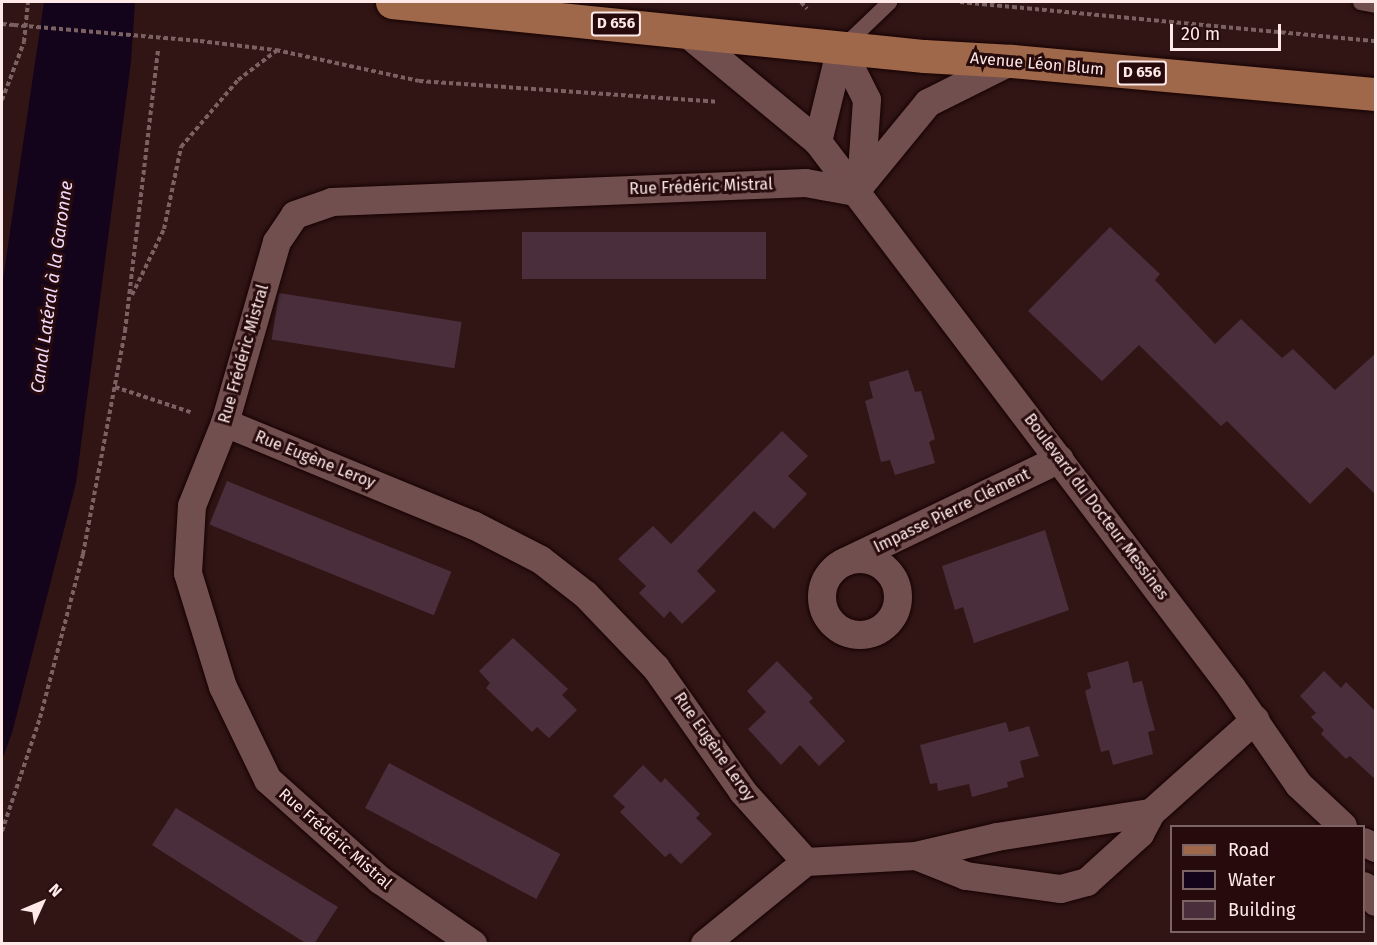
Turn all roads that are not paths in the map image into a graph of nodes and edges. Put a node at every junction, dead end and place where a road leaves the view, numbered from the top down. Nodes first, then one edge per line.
1 (392, 2) edge
2 (889, 2) edge
3 (1360, 2) edge
4 (1376, 5) edge
5 (684, 31) junction
6 (841, 48) junction
7 (1012, 61) junction
8 (1376, 94) edge
9 (818, 142) junction
10 (858, 188) junction
11 (225, 423) junction
12 (1060, 459) junction
13 (845, 562) dead end
14 (1255, 720) junction
15 (1299, 785) junction
16 (1151, 813) junction
17 (1321, 825) edge
18 (1342, 825) edge
19 (916, 856) junction
20 (806, 862) junction
21 (1365, 887) edge
22 (1376, 902) edge
23 (473, 944) edge
24 (705, 944) edge

1 - 5 main road, Avenue Léon Blum / D 656
2 - 6 lane
3 - 4 lane
5 - 6 main road, Avenue Léon Blum / D 656
5 - 9 street
6 - 7 main road, Avenue Léon Blum / D 656
6 - 9 street
6 - 10 street
7 - 8 main road, Avenue Léon Blum / D 656
7 - 10 street
9 - 10 street
10 - 11 street, Rue Frédéric Mistral
10 - 12 street, Boulevard du Docteur Messines
11 - 20 street, Rue Eugène Leroy
11 - 23 street, Rue Frédéric Mistral
12 - 13 street, Impasse Pierre Clément
12 - 14 street, Boulevard du Docteur Messines
14 - 15 street, Boulevard du Docteur Messines
14 - 16 street
15 - 17 street
15 - 18 street, Boulevard du Docteur Messines
16 - 19 street
16 - 19 street
19 - 20 street
20 - 24 street
21 - 22 street

